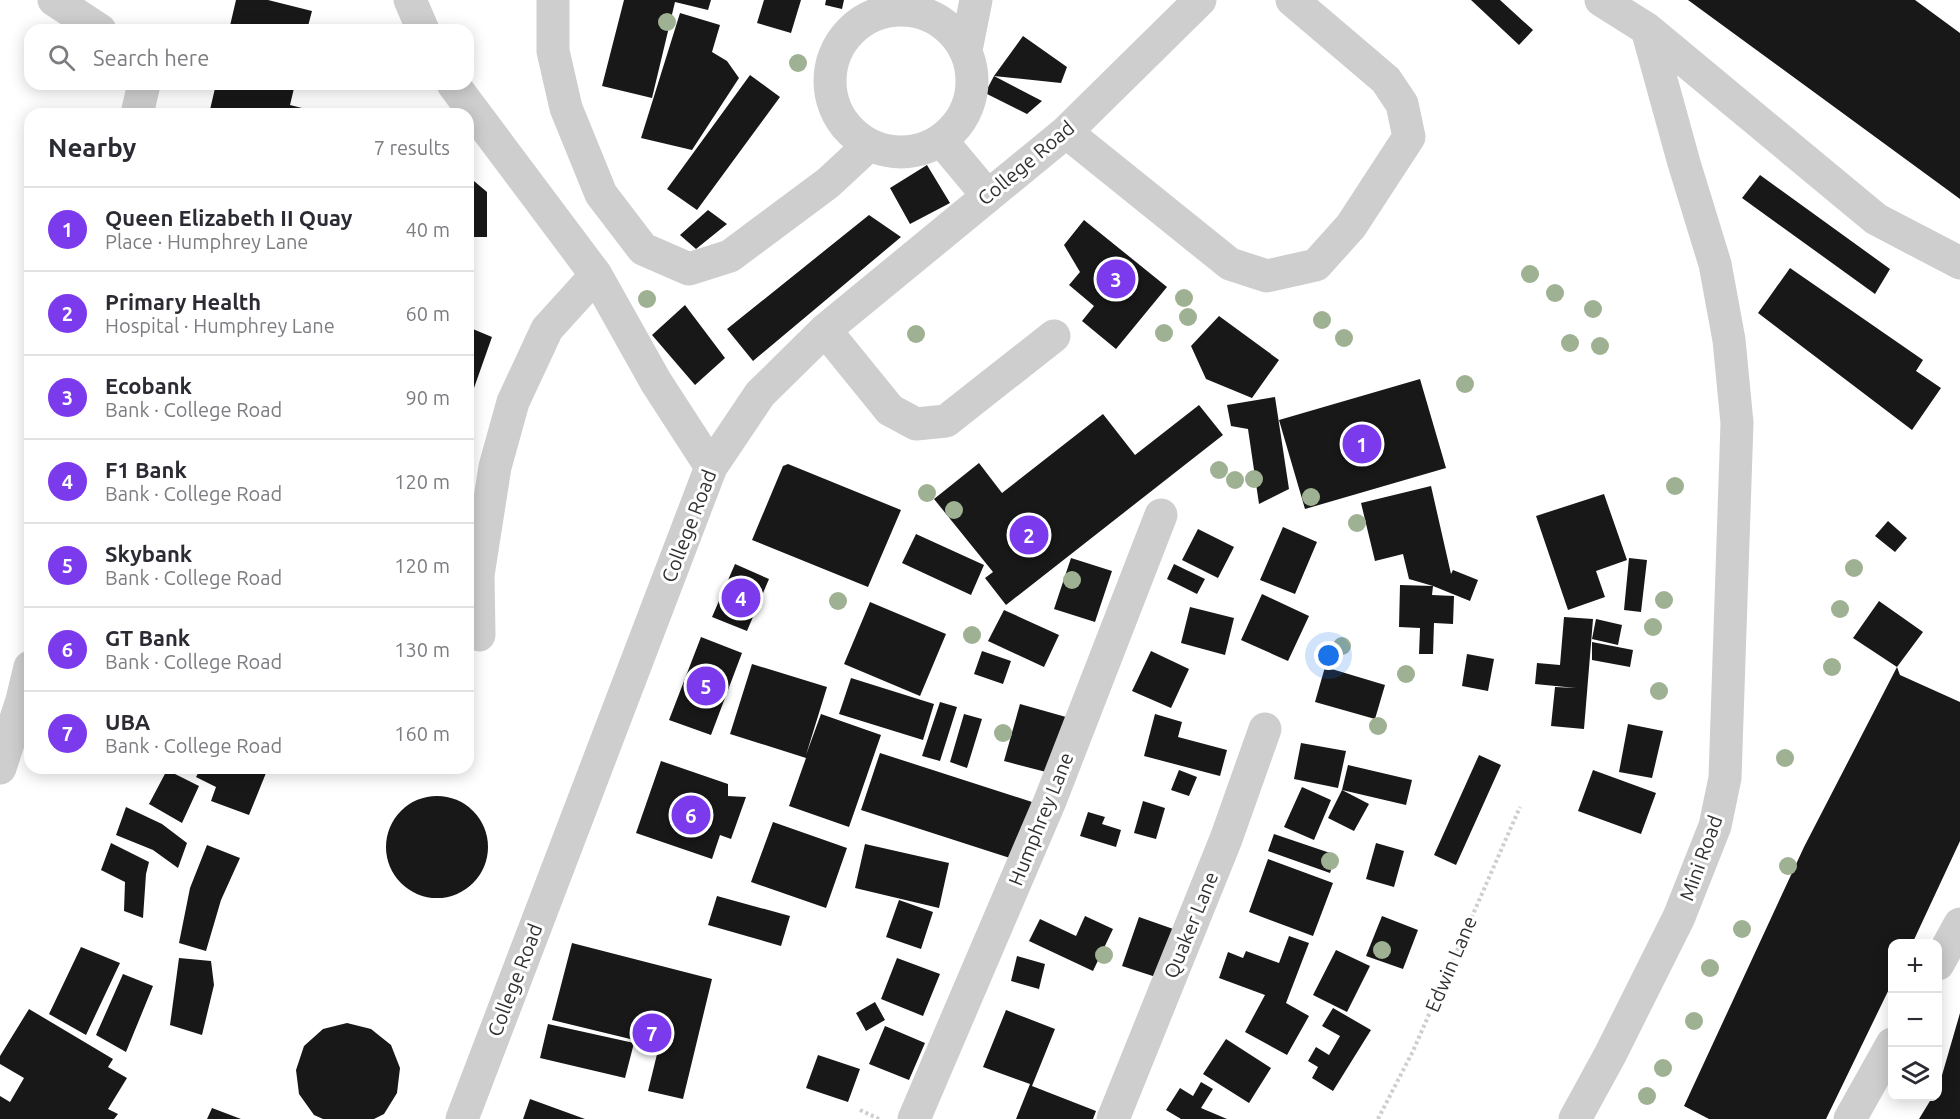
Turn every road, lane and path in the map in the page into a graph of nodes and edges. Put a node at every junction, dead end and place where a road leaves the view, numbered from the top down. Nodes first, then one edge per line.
1 (54, 0) edge
2 (410, 0) edge
3 (552, 0) edge
4 (976, 0) edge
5 (1200, 0) edge
6 (1293, 0) edge
7 (1601, 0) edge
8 (862, 11) edge
9 (91, 24) edge
10 (420, 24) edge
11 (1647, 29) junction
12 (966, 50) junction
13 (143, 90) edge
14 (457, 90) edge
15 (138, 108) edge
16 (471, 108) edge
17 (474, 112) edge
18 (1066, 132) junction
19 (941, 140) junction
20 (869, 145) junction
21 (987, 195) junction
22 (1960, 263) edge
23 (596, 275) junction
24 (825, 330) junction
25 (1054, 336) dead end
26 (711, 467) junction
27 (1161, 515) dead end
28 (479, 636) dead end
29 (24, 692) edge
30 (1265, 729) dead end
31 (0, 768) edge
32 (1520, 807) dead end
33 (1960, 924) edge
34 (1942, 957) edge
35 (1891, 1047) edge
36 (860, 1110) dead end
37 (462, 1119) edge
38 (879, 1119) edge
39 (914, 1119) edge
40 (1113, 1119) edge
41 (1378, 1119) edge
42 (1575, 1119) edge
43 (1850, 1119) edge

1 - 9 street
2 - 10 street
3 - 20 street
4 - 12 street
5 - 18 street, College Road
6 - 18 street
7 - 11 street
8 - 12 street
8 - 20 street
11 - 22 street
11 - 42 street, Mini Road
12 - 19 street
13 - 15 street
14 - 16 street
17 - 23 street
18 - 21 street, College Road
19 - 20 street
19 - 21 street
21 - 24 street, College Road
23 - 26 street
23 - 28 street
24 - 25 street
24 - 26 street, College Road
26 - 37 street, College Road
27 - 39 street, Humphrey Lane
29 - 31 street
30 - 40 street, Quaker Lane
32 - 41 path, Edwin Lane
33 - 34 street
35 - 43 street
36 - 38 path

